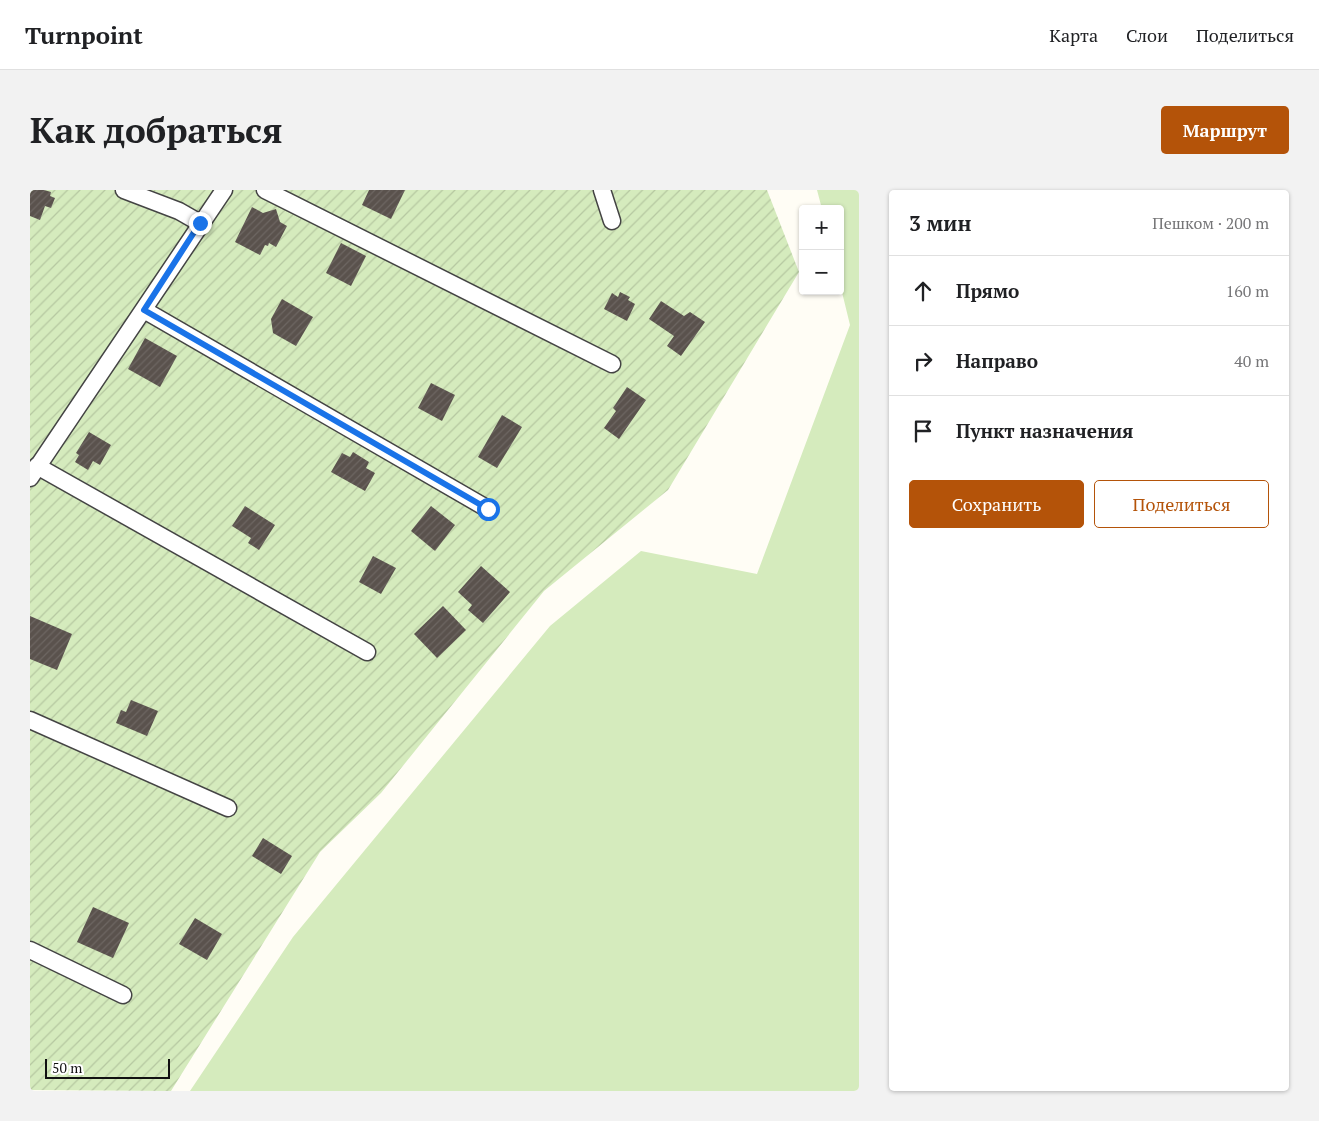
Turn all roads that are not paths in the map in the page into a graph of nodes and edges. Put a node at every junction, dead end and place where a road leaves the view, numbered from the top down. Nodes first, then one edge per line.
1 (124, 190) edge
2 (224, 190) edge
3 (265, 190) edge
4 (602, 190) edge
5 (612, 221) dead end
6 (200, 223) junction
7 (144, 310) junction
8 (612, 364) dead end
9 (34, 472) edge
10 (488, 509) dead end
11 (367, 652) dead end
12 (30, 720) edge
13 (228, 808) dead end
14 (30, 950) edge
15 (123, 995) dead end

1 - 6 street
2 - 6 street
3 - 8 street
4 - 5 street
6 - 7 street
7 - 9 street
7 - 10 street
9 - 11 street
12 - 13 street
14 - 15 street

